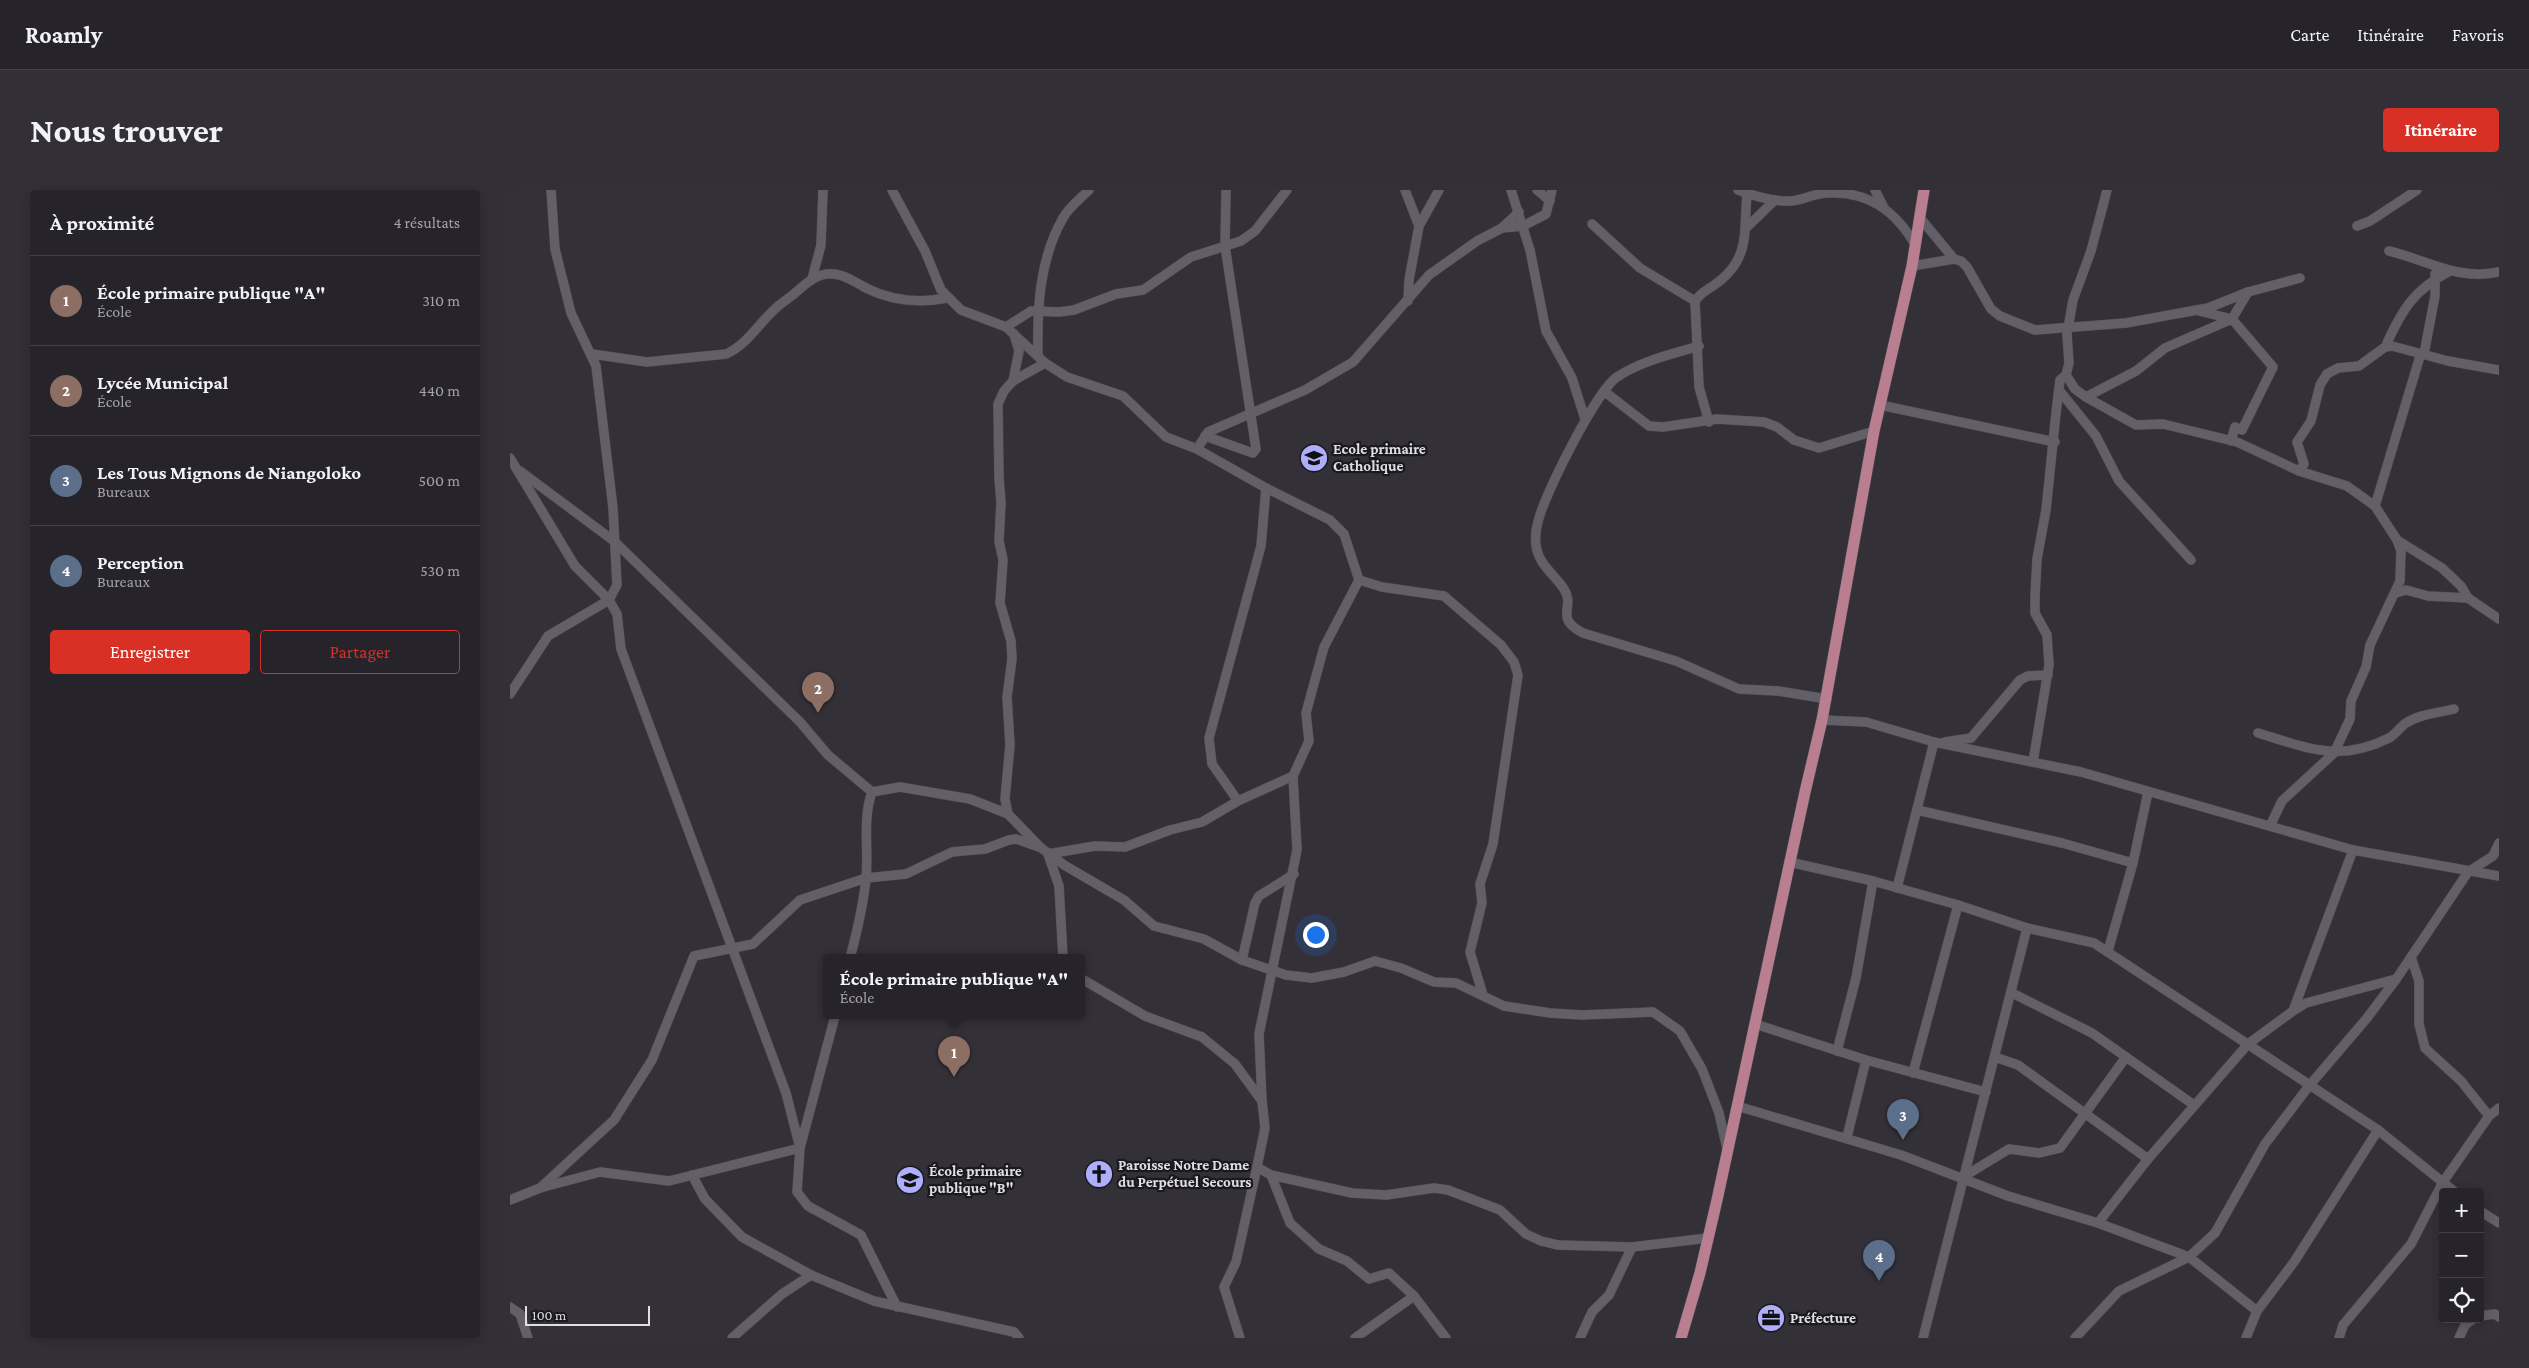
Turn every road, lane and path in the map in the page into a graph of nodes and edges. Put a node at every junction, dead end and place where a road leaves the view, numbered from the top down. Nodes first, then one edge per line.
1 (551, 190) edge
2 (823, 190) edge
3 (892, 190) edge
4 (1089, 190) edge
5 (1226, 190) edge
6 (1287, 190) edge
7 (1405, 190) edge
8 (1439, 190) edge
9 (1511, 190) edge
10 (1537, 190) edge
11 (1552, 190) edge
12 (1875, 190) edge
13 (1924, 190) edge
14 (2107, 190) edge
15 (2417, 190) edge
16 (1744, 191) edge
17 (1775, 200) junction
18 (1550, 201) junction
19 (1884, 208) junction
20 (1519, 212) junction
21 (1921, 220) junction
22 (1592, 224) dead end
23 (1419, 226) junction
24 (1523, 226) junction
25 (2357, 226) dead end
26 (1502, 228) junction
27 (1745, 229) junction
28 (1225, 246) junction
29 (1916, 246) junction
30 (2389, 252) dead end
31 (1954, 259) junction
32 (1912, 266) junction
33 (2433, 266) junction
34 (2450, 271) junction
35 (2499, 272) edge
36 (2300, 278) dead end
37 (2437, 278) junction
38 (812, 279) junction
39 (2248, 292) junction
40 (947, 298) junction
41 (1695, 301) junction
42 (1408, 302) junction
43 (1037, 310) junction
44 (2194, 310) junction
45 (2232, 319) junction
46 (1006, 327) junction
47 (2067, 329) junction
48 (1014, 334) junction
49 (2387, 343) dead end
50 (1699, 346) junction
51 (592, 354) junction
52 (2422, 354) junction
53 (1038, 356) junction
54 (1045, 363) junction
55 (2499, 370) edge
56 (2066, 375) junction
57 (1014, 381) junction
58 (2059, 390) junction
59 (1605, 392) junction
60 (2086, 397) junction
61 (1880, 405) junction
62 (1252, 411) junction
63 (1584, 419) junction
64 (1708, 422) junction
65 (1874, 432) junction
66 (1205, 436) junction
67 (2231, 441) junction
68 (2054, 442) junction
69 (1197, 449) junction
70 (510, 458) edge
71 (518, 469) junction
72 (2299, 471) junction
73 (1266, 488) junction
74 (2375, 506) junction
75 (2397, 540) junction
76 (614, 541) junction
77 (2191, 560) dead end
78 (1360, 580) junction
79 (2396, 592) junction
80 (2468, 598) junction
81 (609, 600) junction
82 (2499, 619) edge
83 (2048, 675) junction
84 (510, 694) edge
85 (1827, 699) junction
86 (2454, 710) dead end
87 (1822, 720) junction
88 (2258, 733) dead end
89 (1937, 742) junction
90 (2334, 753) junction
91 (2033, 762) junction
92 (1293, 776) junction
93 (872, 792) junction
94 (2148, 792) junction
95 (1238, 801) junction
96 (1917, 810) junction
97 (1008, 814) junction
98 (2270, 826) junction
99 (2499, 843) edge
100 (1040, 848) junction
101 (2353, 850) junction
102 (1048, 854) junction
103 (1789, 862) junction
104 (2134, 863) junction
105 (2468, 872) junction
106 (1294, 874) junction
107 (2499, 876) edge
108 (866, 878) junction
109 (1873, 881) junction
110 (1898, 888) junction
111 (1958, 905) junction
112 (2027, 928) junction
113 (732, 948) junction
114 (2108, 951) junction
115 (851, 954) edge
116 (1063, 954) edge
117 (2411, 957) junction
118 (1242, 960) junction
119 (1274, 970) junction
120 (2397, 978) junction
121 (1085, 981) edge
122 (2012, 993) junction
123 (1483, 995) junction
124 (2293, 1011) junction
125 (833, 1019) edge
126 (1755, 1024) junction
127 (2248, 1044) junction
128 (1837, 1051) junction
129 (1996, 1057) junction
130 (2126, 1057) junction
131 (1866, 1060) junction
132 (1914, 1073) junction
133 (2309, 1086) junction
134 (1986, 1092) junction
135 (1262, 1100) junction
136 (2194, 1105) junction
137 (1737, 1106) junction
138 (2499, 1108) edge
139 (2086, 1115) junction
140 (2489, 1116) junction
141 (2378, 1130) junction
142 (1847, 1137) junction
143 (800, 1148) junction
144 (1728, 1149) junction
145 (2148, 1159) junction
146 (1257, 1167) junction
147 (692, 1175) junction
148 (1271, 1175) junction
149 (1963, 1177) junction
150 (2443, 1182) junction
151 (540, 1188) junction
152 (2450, 1188) edge
153 (510, 1200) edge
154 (2484, 1214) edge
155 (2098, 1223) junction
156 (2499, 1223) edge
157 (1708, 1238) junction
158 (1632, 1247) junction
159 (2189, 1257) junction
160 (811, 1275) junction
161 (1414, 1296) junction
162 (510, 1307) edge
163 (897, 1307) junction
164 (2257, 1312) junction
165 (2484, 1315) edge
166 (2499, 1316) edge
167 (2468, 1323) edge
168 (994, 1333) edge
169 (528, 1338) edge
170 (732, 1338) edge
171 (1019, 1338) edge
172 (1240, 1338) edge
173 (1355, 1338) edge
174 (1446, 1338) edge
175 (1580, 1338) edge
176 (1681, 1338) edge
177 (1923, 1338) edge
178 (2075, 1338) edge
179 (2246, 1338) edge
180 (2339, 1338) edge
181 (2459, 1338) edge

1 - 51 street
2 - 38 street
3 - 40 street
4 - 43 street
5 - 28 street
6 - 28 street
7 - 23 street
8 - 23 street
9 - 20 street
10 - 18 street
11 - 18 street
12 - 19 street
13 - 21 main road
14 - 47 street
15 - 25 street
16 - 17 street
16 - 27 street
17 - 19 street
17 - 27 street
18 - 24 street
19 - 29 street
20 - 24 street
20 - 26 street
21 - 29 main road
21 - 31 street
22 - 41 street
23 - 42 street
24 - 26 street
24 - 63 street
26 - 42 street
27 - 41 street
28 - 43 street
28 - 62 street
29 - 32 main road
30 - 33 street
31 - 32 street
31 - 47 street
32 - 61 main road
33 - 34 street
33 - 37 street
34 - 35 street
34 - 37 street
36 - 39 street
37 - 49 street
37 - 52 street
38 - 40 street
38 - 51 street
39 - 44 street
39 - 45 street
40 - 46 street
41 - 50 street
42 - 62 street
43 - 46 street
43 - 53 street
44 - 45 street
44 - 47 street
45 - 60 street
45 - 67 street
46 - 48 street
47 - 56 street
48 - 53 street
48 - 57 street
50 - 59 street
50 - 64 street
51 - 76 street
52 - 55 street
52 - 72 street
52 - 74 street
53 - 54 street
54 - 57 street
54 - 69 street
56 - 58 street
56 - 60 street
57 - 97 street
58 - 68 street
58 - 77 street
59 - 63 street
59 - 64 street
60 - 67 street
61 - 65 main road
61 - 68 street
62 - 66 street
62 - 66 street
63 - 85 street
64 - 65 street
65 - 85 main road
66 - 69 street
67 - 72 street
68 - 83 street
69 - 73 street
70 - 71 street
71 - 76 street
71 - 81 street
72 - 74 street
73 - 78 street
73 - 95 street
74 - 75 street
75 - 79 street
75 - 80 street
76 - 81 street
76 - 93 street
78 - 92 street
78 - 123 street
79 - 80 street
79 - 90 street
80 - 82 street
81 - 84 street
81 - 113 street
83 - 89 street
83 - 91 street
85 - 87 main road
86 - 90 street
87 - 89 street
87 - 103 main road
88 - 90 street
89 - 91 street
89 - 96 street
90 - 98 street
91 - 94 street
92 - 95 street
92 - 106 street
93 - 97 street
93 - 108 street
94 - 98 street
94 - 104 street
95 - 102 street
96 - 104 street
96 - 110 street
97 - 100 street
98 - 101 street
99 - 105 street
100 - 102 street
100 - 108 street
101 - 105 street
101 - 124 street
102 - 116 street
102 - 118 street
103 - 109 street
103 - 126 main road
104 - 114 street
105 - 107 street
105 - 117 street
106 - 118 street
106 - 119 street
108 - 113 street
108 - 115 street
109 - 110 street
109 - 128 street
110 - 111 street
111 - 112 street
111 - 132 street
112 - 114 street
112 - 122 street
113 - 143 street
113 - 151 street
114 - 127 street
117 - 120 street
117 - 140 street
118 - 119 street
119 - 123 street
119 - 135 street
120 - 124 street
120 - 133 street
121 - 135 street
122 - 129 street
122 - 130 street
123 - 144 street
124 - 127 street
125 - 143 street
126 - 128 street
126 - 137 main road
127 - 133 street
127 - 136 street
128 - 131 street
129 - 134 street
129 - 139 street
130 - 136 street
130 - 139 street
131 - 132 street
131 - 142 street
132 - 134 street
133 - 141 street
133 - 159 street
134 - 149 street
135 - 146 street
136 - 145 street
137 - 142 street
137 - 144 main road
138 - 140 street
139 - 145 street
139 - 149 street
140 - 150 street
141 - 150 street
141 - 164 street
142 - 149 street
143 - 147 street
143 - 163 street
144 - 157 main road
145 - 155 street
146 - 148 street
146 - 172 street
147 - 151 street
147 - 160 street
148 - 158 street
148 - 161 street
149 - 155 street
149 - 177 street
150 - 152 street
150 - 180 street
151 - 153 street
154 - 156 street
155 - 159 street
157 - 158 street
157 - 176 main road
158 - 175 street
159 - 164 street
159 - 178 street
160 - 163 street
160 - 170 street
161 - 173 street
161 - 174 street
162 - 169 street
163 - 168 street
164 - 179 street
165 - 166 street
167 - 181 street
168 - 171 street

